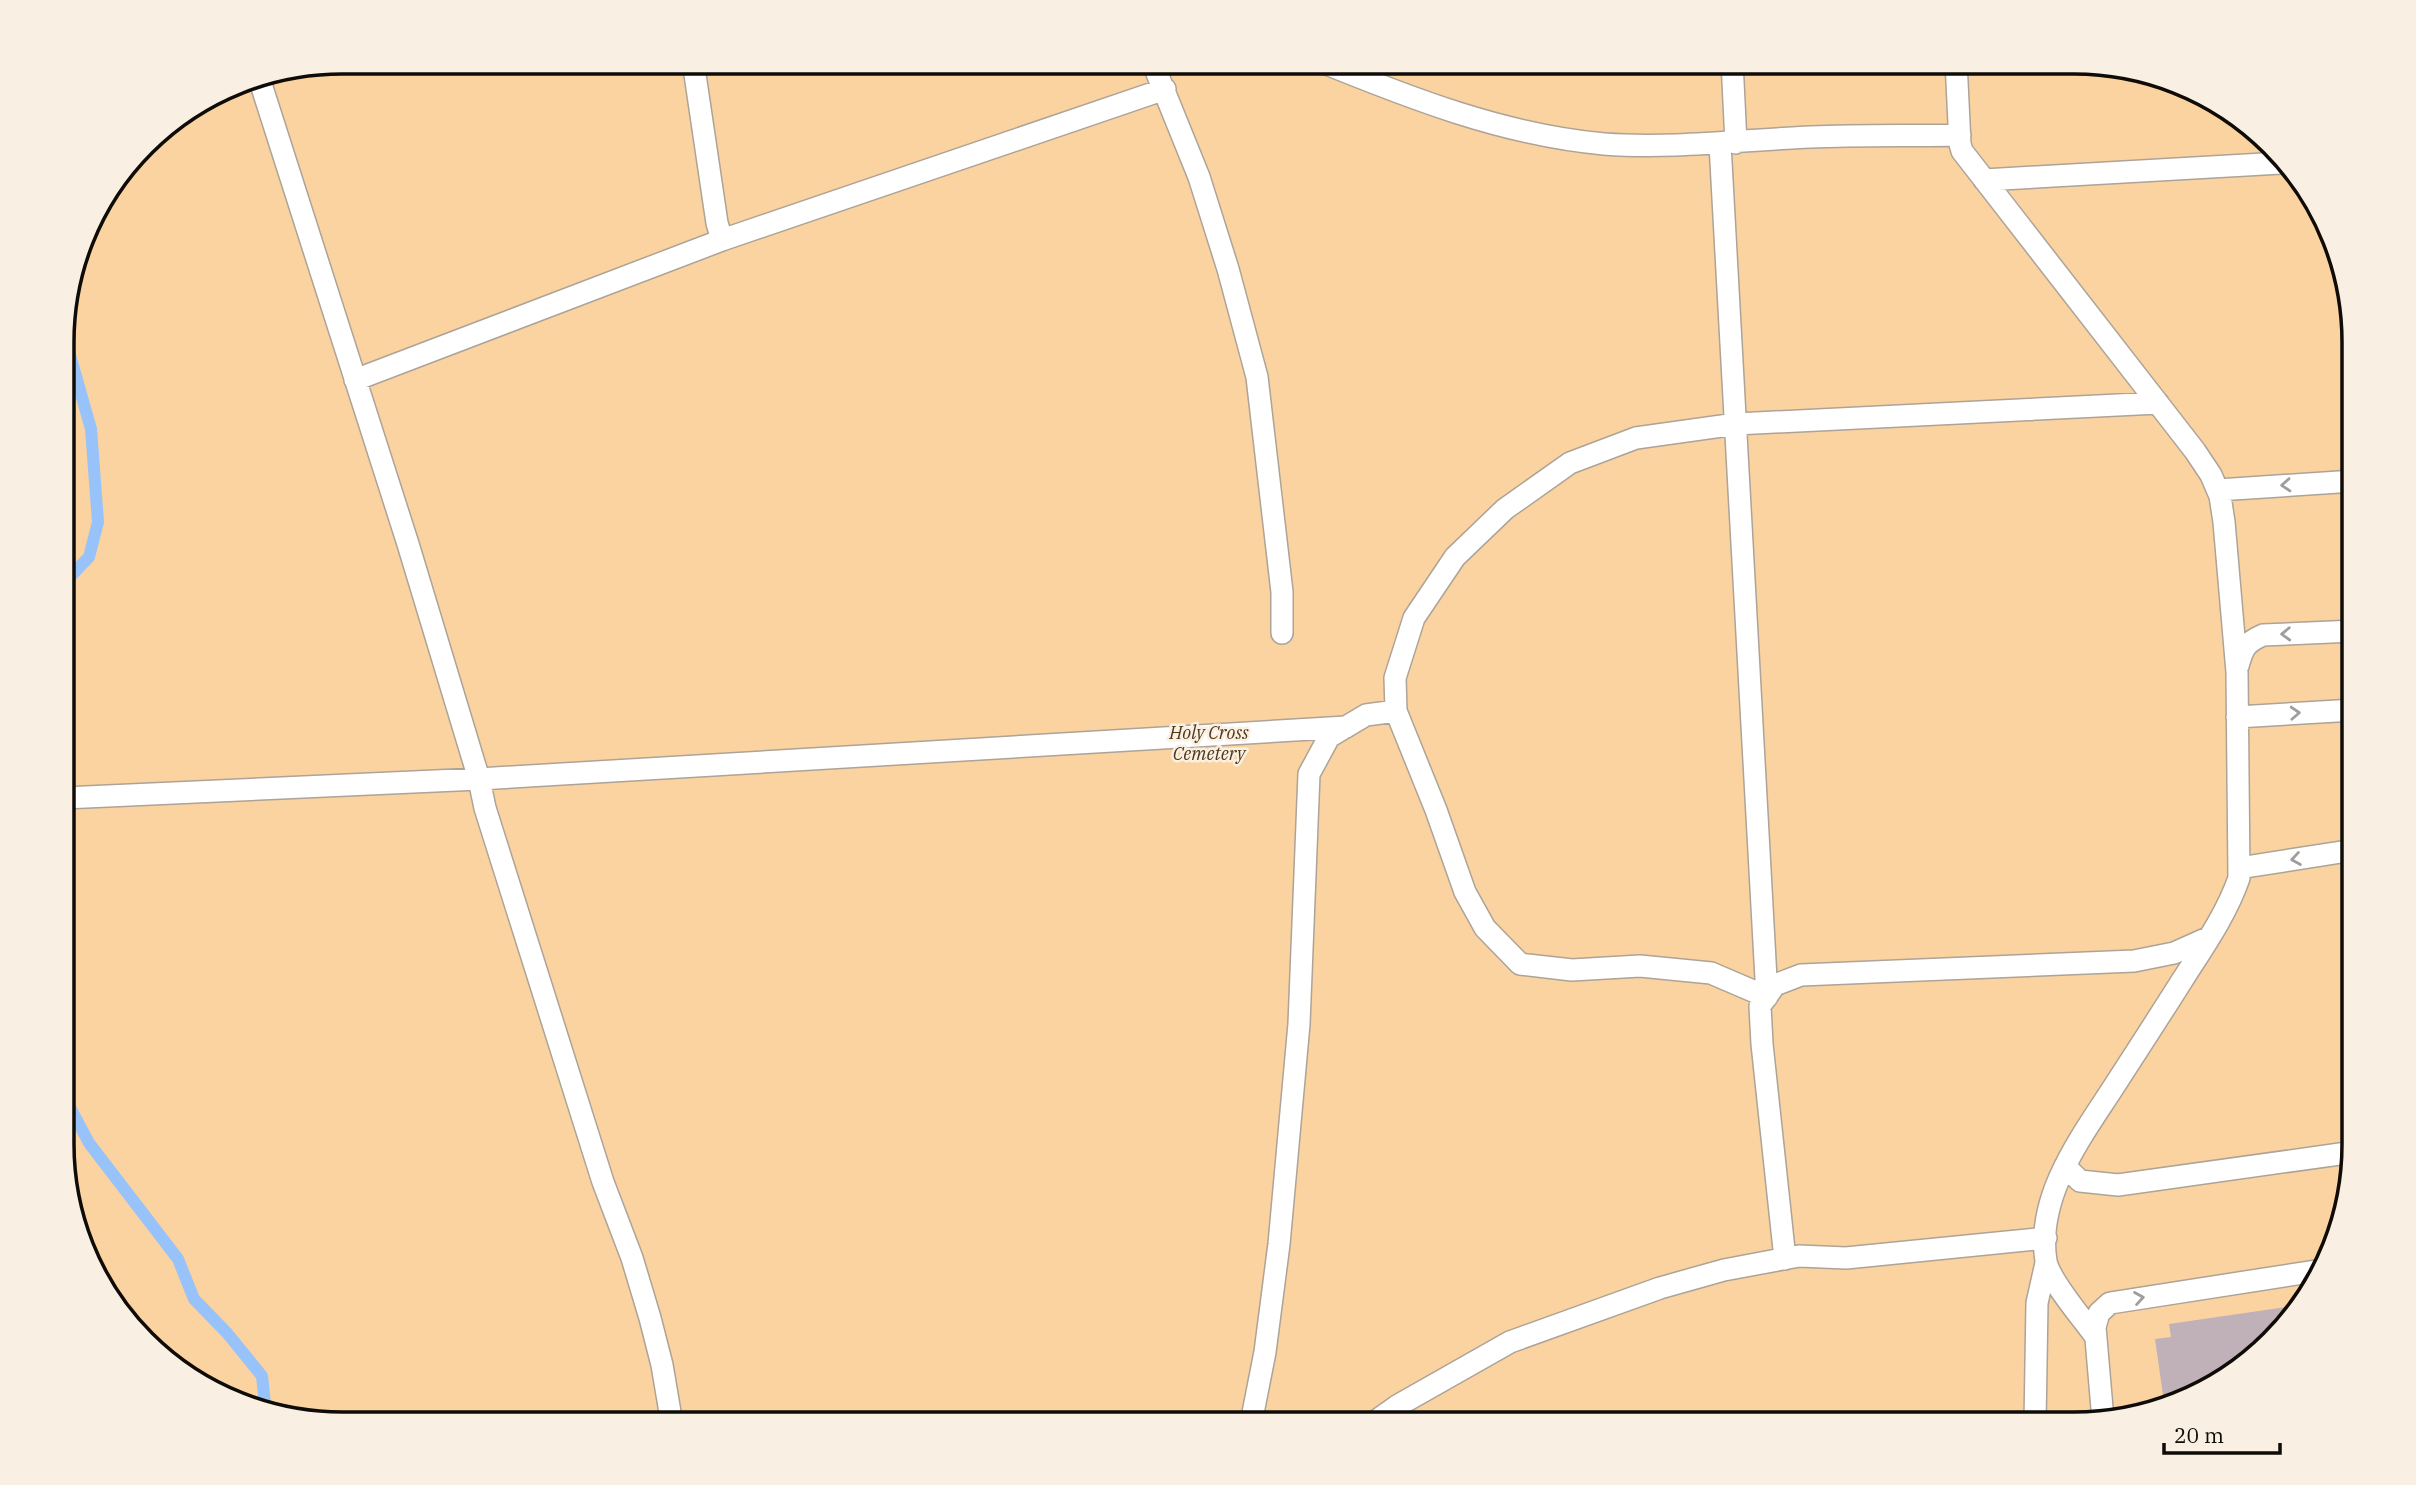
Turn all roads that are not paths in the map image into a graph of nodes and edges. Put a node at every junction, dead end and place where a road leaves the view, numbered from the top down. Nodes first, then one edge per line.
1 (695, 74) edge
2 (1158, 74) edge
3 (1353, 74) edge
4 (1731, 74) edge
5 (1957, 74) edge
6 (262, 86) edge
7 (1165, 89) junction
8 (1960, 135) junction
9 (1728, 143) junction
10 (2274, 163) edge
11 (1984, 180) junction
12 (722, 240) junction
13 (355, 380) junction
14 (2158, 403) junction
15 (1736, 424) junction
16 (2342, 482) edge
17 (2218, 490) junction
18 (2342, 632) edge
19 (1282, 633) dead end
20 (2237, 672) junction
21 (1396, 711) junction
22 (2342, 711) edge
23 (2237, 717) junction
24 (1346, 727) junction
25 (479, 779) junction
26 (74, 798) edge
27 (2342, 852) edge
28 (2239, 868) junction
29 (2210, 937) junction
30 (1767, 997) junction
31 (2342, 1154) edge
32 (2065, 1167) junction
33 (2046, 1238) junction
34 (1785, 1259) junction
35 (2046, 1263) junction
36 (2310, 1272) edge
37 (2095, 1336) junction
38 (2102, 1410) edge
39 (670, 1412) edge
40 (1253, 1412) edge
41 (1389, 1412) edge
42 (2035, 1412) edge

1 - 12 lane
2 - 7 lane
3 - 9 lane
4 - 9 lane
5 - 8 lane
6 - 13 lane
7 - 12 lane
7 - 19 lane
8 - 9 lane
8 - 11 lane
9 - 15 lane
10 - 11 lane
11 - 14 lane
12 - 13 lane
13 - 25 lane
14 - 15 lane
14 - 17 lane
15 - 21 lane
15 - 30 lane
16 -> 17 lane
17 - 20 lane
18 -> 20 lane
20 - 23 lane
21 - 24 lane
21 - 30 lane
23 -> 22 lane
23 - 28 lane
24 - 25 lane
24 - 40 lane
25 - 26 lane
25 - 39 lane
27 -> 28 lane
28 - 29 lane
29 - 30 lane
29 - 32 lane
30 - 34 lane
31 - 32 lane
32 - 33 lane
33 - 34 lane
33 - 35 lane
34 - 41 lane
35 - 37 lane
35 - 42 lane
37 -> 36 lane
37 - 38 lane

